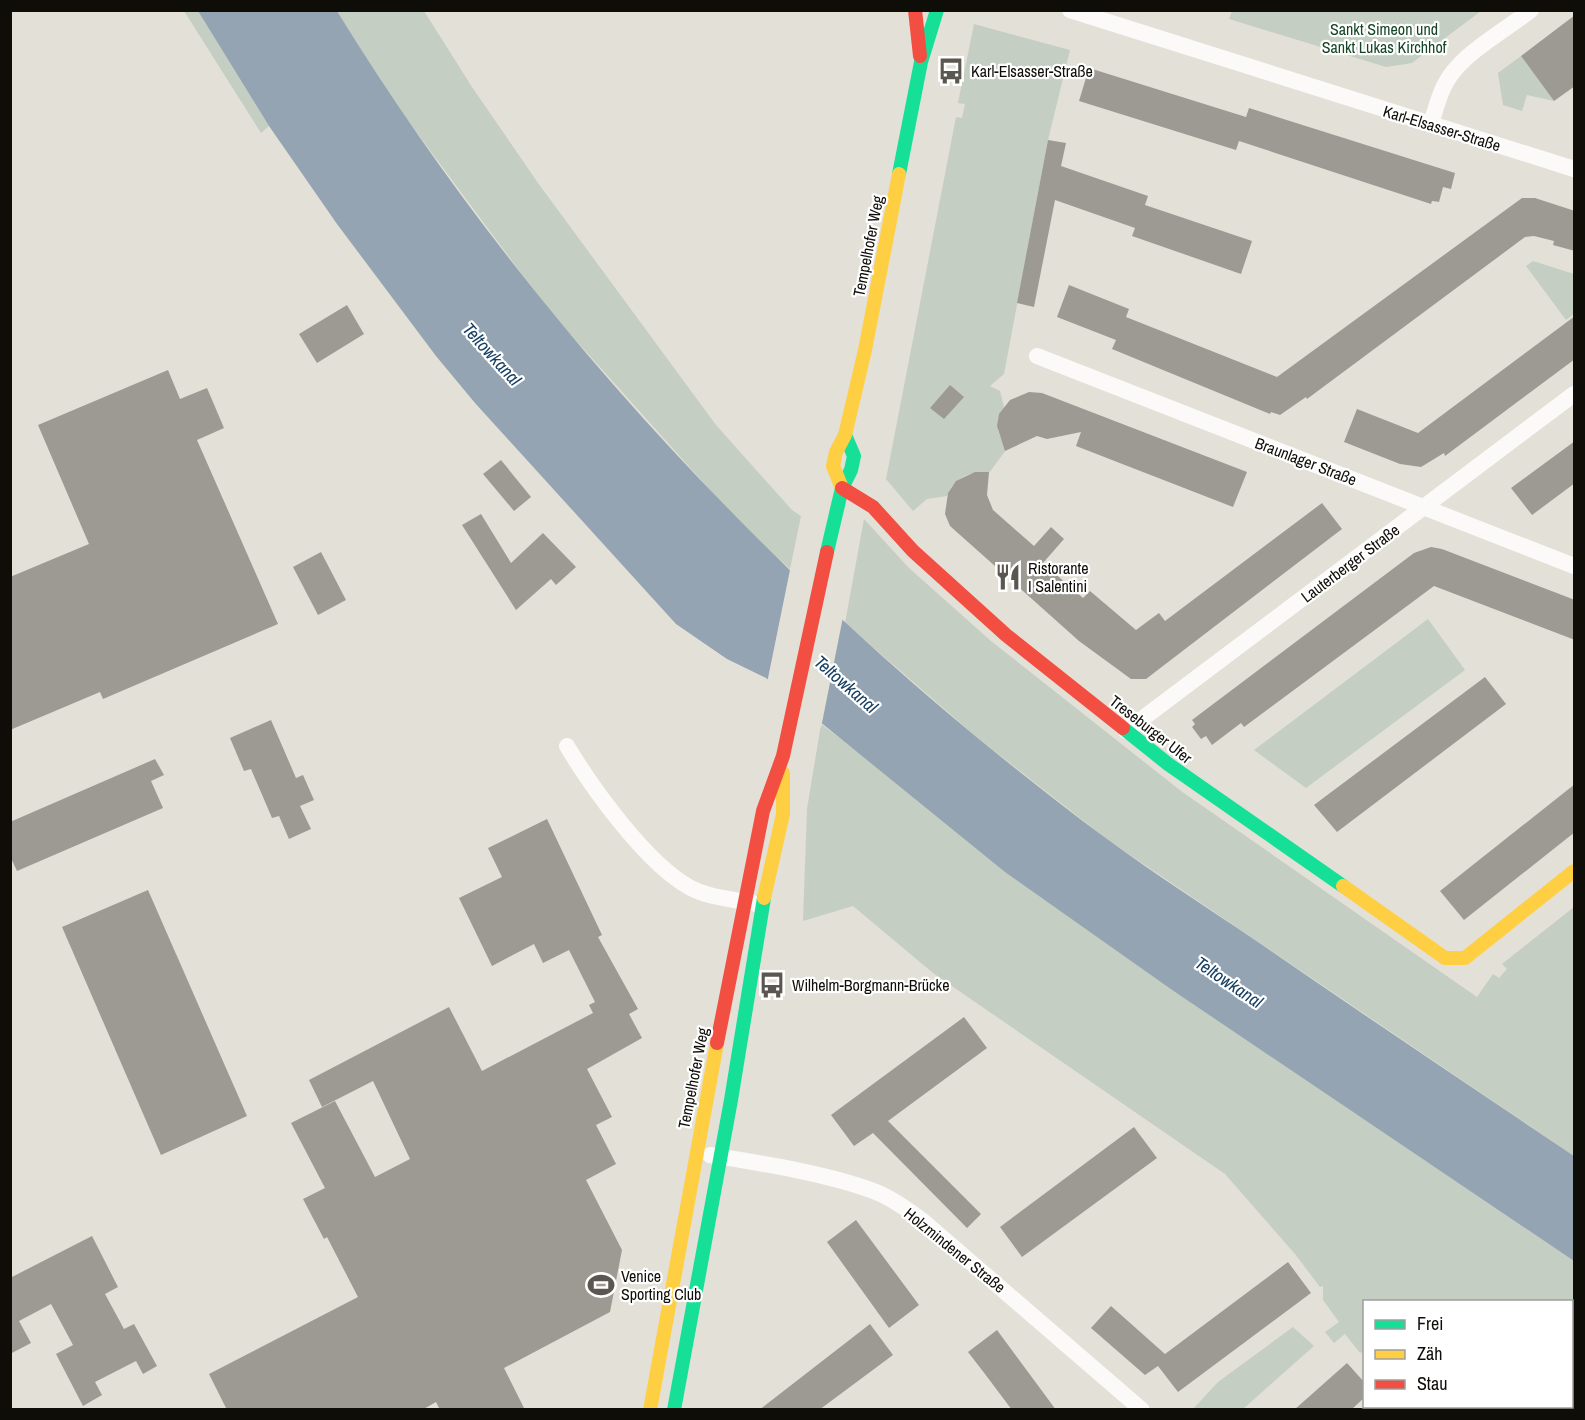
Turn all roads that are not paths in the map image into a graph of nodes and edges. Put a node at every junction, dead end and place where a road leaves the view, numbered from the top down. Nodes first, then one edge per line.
1 (915, 10) edge
2 (937, 10) edge
3 (1070, 10) edge
4 (1531, 10) edge
5 (921, 62) junction
6 (1431, 124) junction
7 (1575, 169) edge
8 (1037, 356) dead end
9 (1575, 394) edge
10 (842, 488) junction
11 (1424, 507) junction
12 (1575, 566) edge
13 (1126, 731) junction
14 (567, 746) dead end
15 (783, 756) junction
16 (1575, 871) edge
17 (745, 902) junction
18 (762, 905) junction
19 (696, 1153) junction
20 (722, 1157) junction
21 (650, 1410) edge
22 (674, 1410) edge
23 (1142, 1410) edge

1 - 5 street, Tempelhofer Weg
2 - 5 street, Tempelhofer Weg
3 - 6 street, Karl-Elsasser-Straße
4 - 6 street
5 - 10 street, Tempelhofer Weg
6 - 7 street, Karl-Elsasser-Straße
8 - 11 street, Braunlager Straße
9 - 11 street, Lauterberger Straße
10 - 13 street, Treseburger Ufer
10 - 15 street, Tempelhofer Weg
11 - 12 street, Braunlager Straße
11 - 13 street, Lauterberger Straße
13 - 16 street, Treseburger Ufer
14 - 17 street
15 - 17 street, Tempelhofer Weg
15 - 18 street, Tempelhofer Weg
17 - 18 street
17 - 19 street, Tempelhofer Weg
18 - 20 street, Tempelhofer Weg
19 - 20 street, Holzmindener Straße
19 - 21 street, Tempelhofer Weg
20 - 22 street, Tempelhofer Weg
20 - 23 street, Holzmindener Straße

